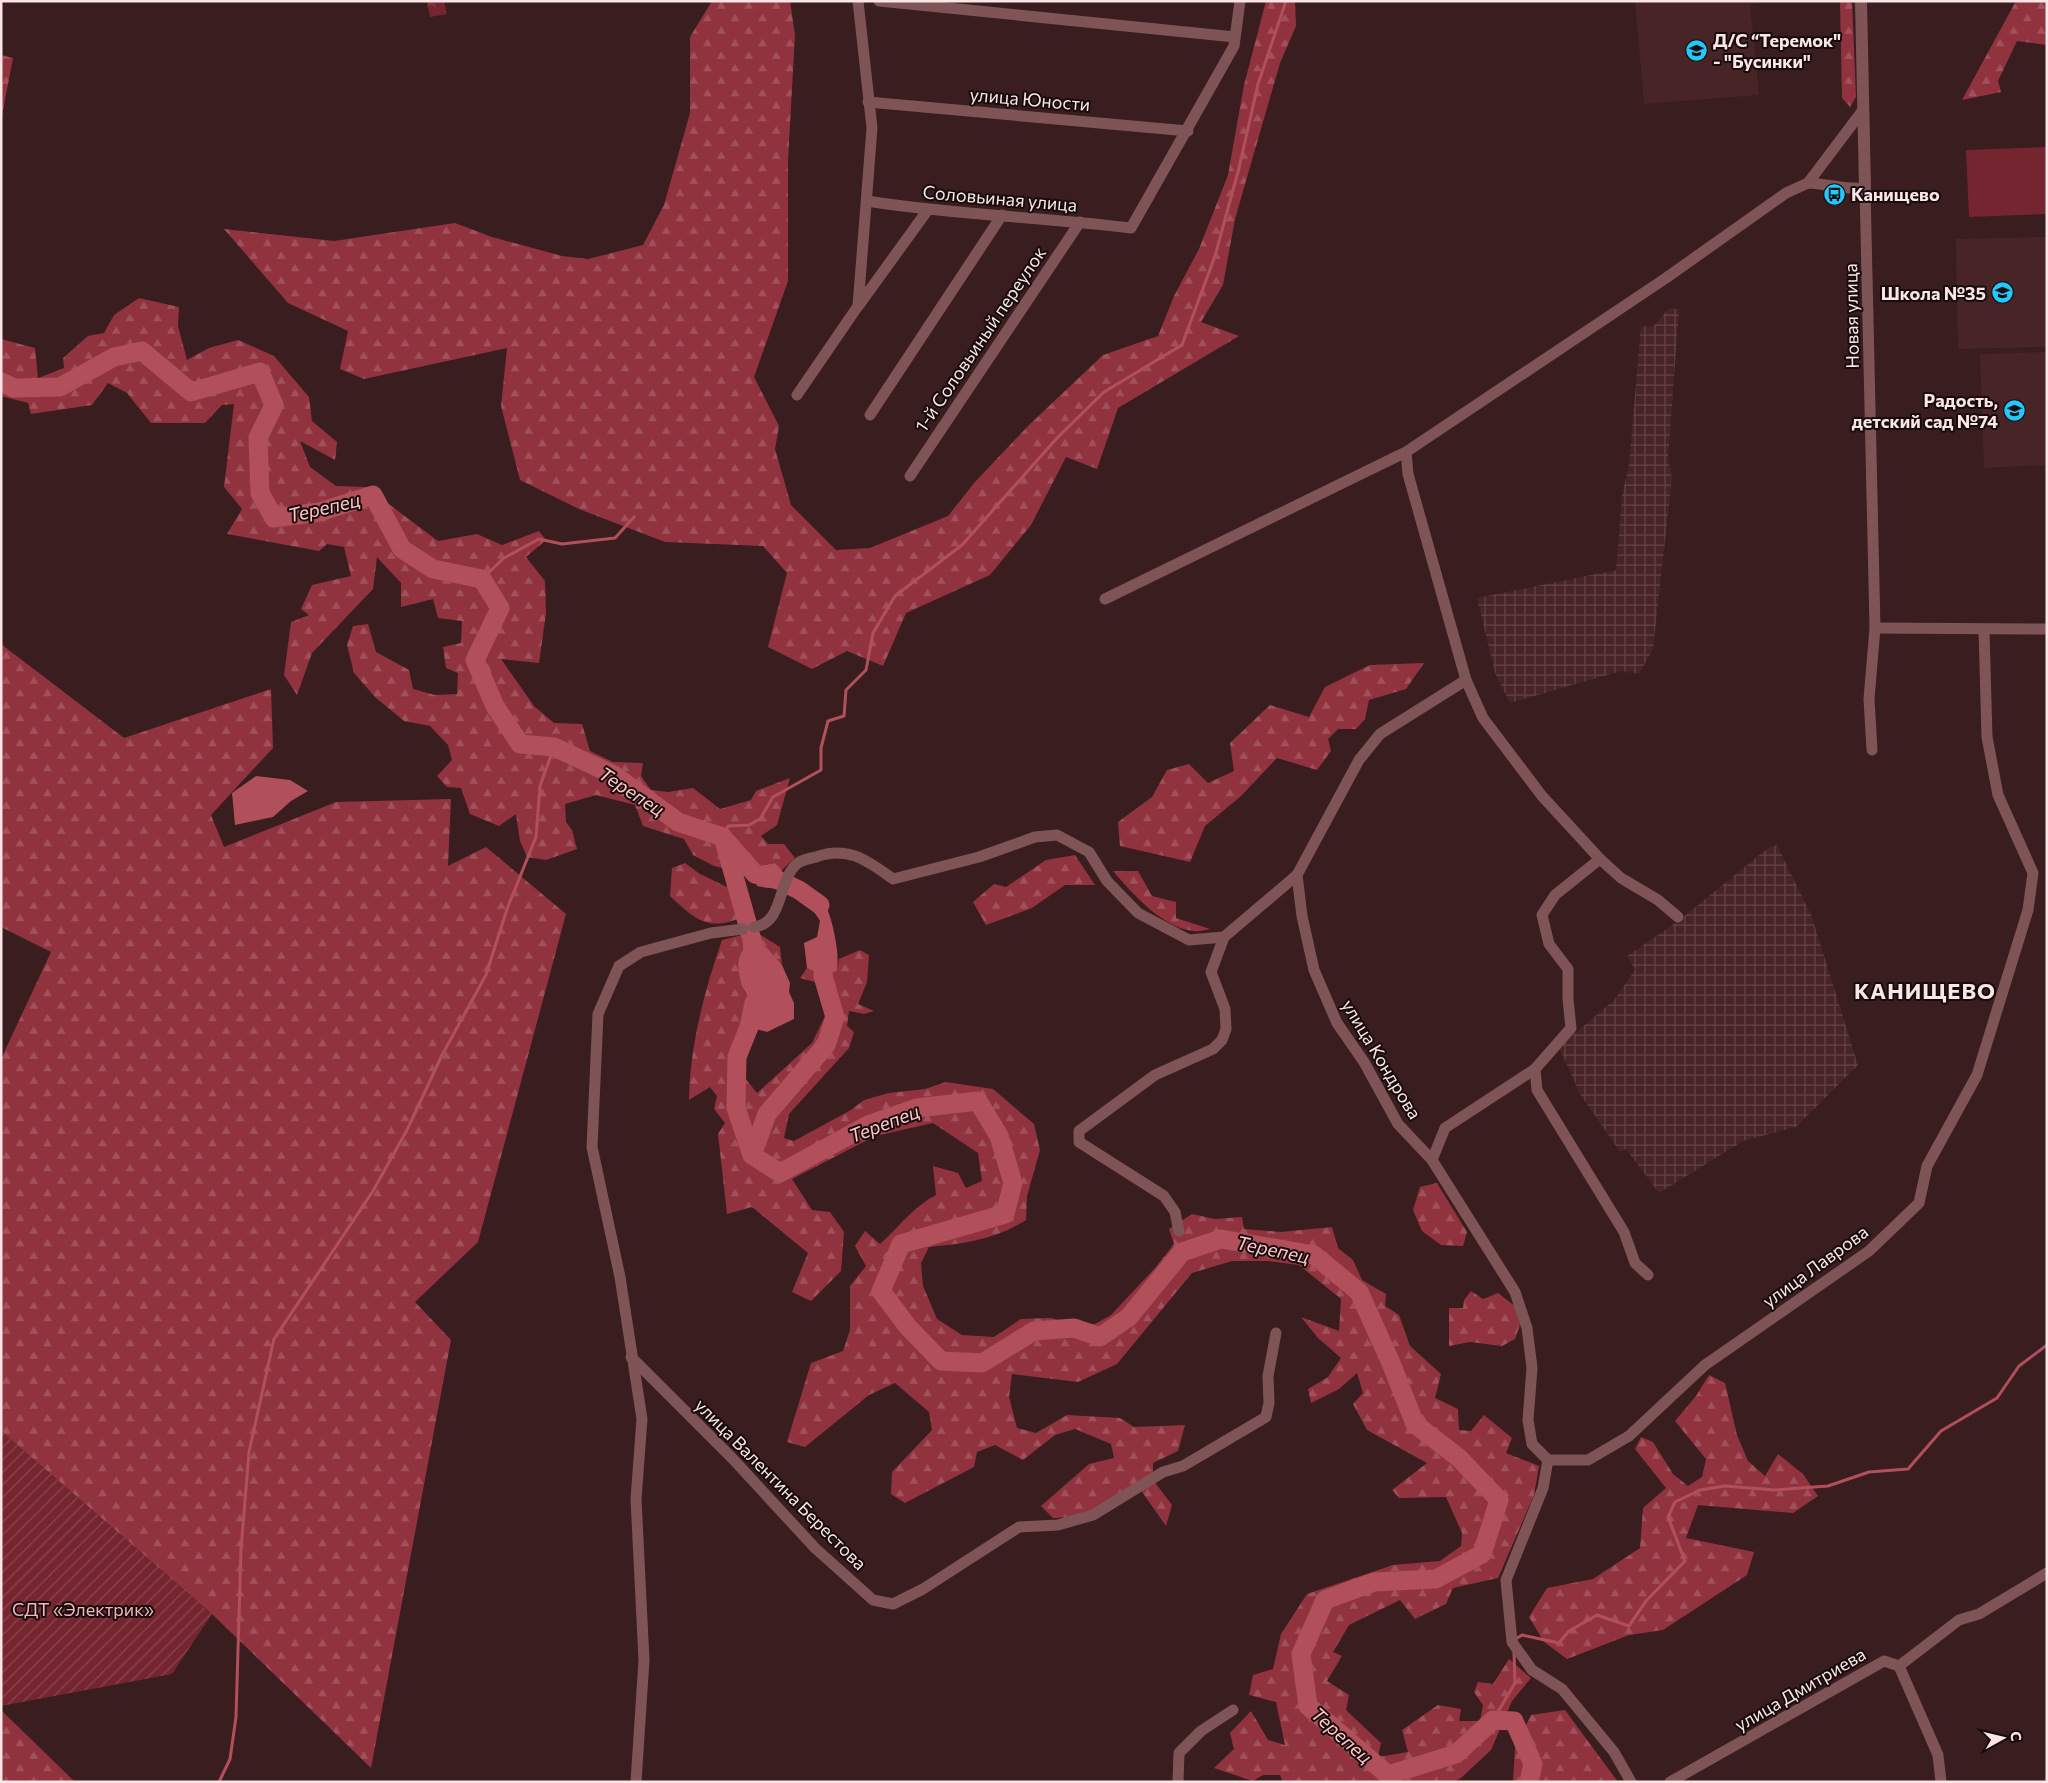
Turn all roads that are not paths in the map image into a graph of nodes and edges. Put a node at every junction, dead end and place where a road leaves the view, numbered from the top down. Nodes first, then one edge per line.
1 (858, 1) edge
2 (879, 1) edge
3 (1240, 1) edge
4 (1860, 1) edge
5 (1235, 37) junction
6 (868, 102) junction
7 (1863, 110) junction
8 (1188, 131) junction
9 (1808, 182) junction
10 (1866, 188) junction
11 (867, 201) junction
12 (926, 211) junction
13 (1002, 214) junction
14 (1080, 222) junction
15 (858, 306) junction
16 (797, 395) dead end
17 (870, 415) dead end
18 (1406, 452) junction
19 (910, 476) dead end
20 (1105, 599) dead end
21 (1875, 628) junction
22 (2047, 629) edge
23 (1984, 630) junction
24 (1466, 680) junction
25 (1872, 750) dead end
26 (1600, 858) junction
27 (1297, 875) junction
28 (1678, 917) dead end
29 (1224, 937) junction
30 (1535, 1069) junction
31 (1432, 1160) junction
32 (1179, 1231) dead end
33 (1648, 1275) dead end
34 (1276, 1333) dead end
35 (631, 1357) junction
36 (1548, 1460) junction
37 (2047, 1573) edge
38 (1899, 1666) junction
39 (1233, 1710) dead end
40 (636, 1782) edge
41 (1178, 1782) edge
42 (1631, 1782) edge
43 (1670, 1782) edge
44 (1941, 1782) edge

1 - 6 street
2 - 5 street
3 - 5 street
4 - 7 street, Новая улица
5 - 8 street
6 - 8 street, улица Юности
6 - 11 street
7 - 9 street
7 - 10 street, Новая улица
8 - 14 street, Соловьиная улица
9 - 10 street
9 - 18 street
10 - 21 street, Новая улица
11 - 12 street, Соловьиная улица
11 - 15 street
12 - 13 street, Соловьиная улица
12 - 15 street
13 - 14 street, Соловьиная улица
13 - 17 street
14 - 19 street, 1-й Соловьиный переулок
15 - 16 street
18 - 20 street
18 - 24 street
21 - 23 street
21 - 25 street, Новая улица
22 - 23 street
23 - 36 street, улица Лаврова
24 - 26 street
24 - 27 street
26 - 28 street
26 - 30 street
27 - 29 street
27 - 31 street, улица Кондрова
29 - 32 street
29 - 35 street
30 - 31 street
30 - 33 street
31 - 36 street, улица Кондрова
34 - 35 street, улица Валентина Берестова
35 - 40 street
36 - 42 street
37 - 38 street
38 - 43 street, улица Дмитриева
38 - 44 street
39 - 41 street

